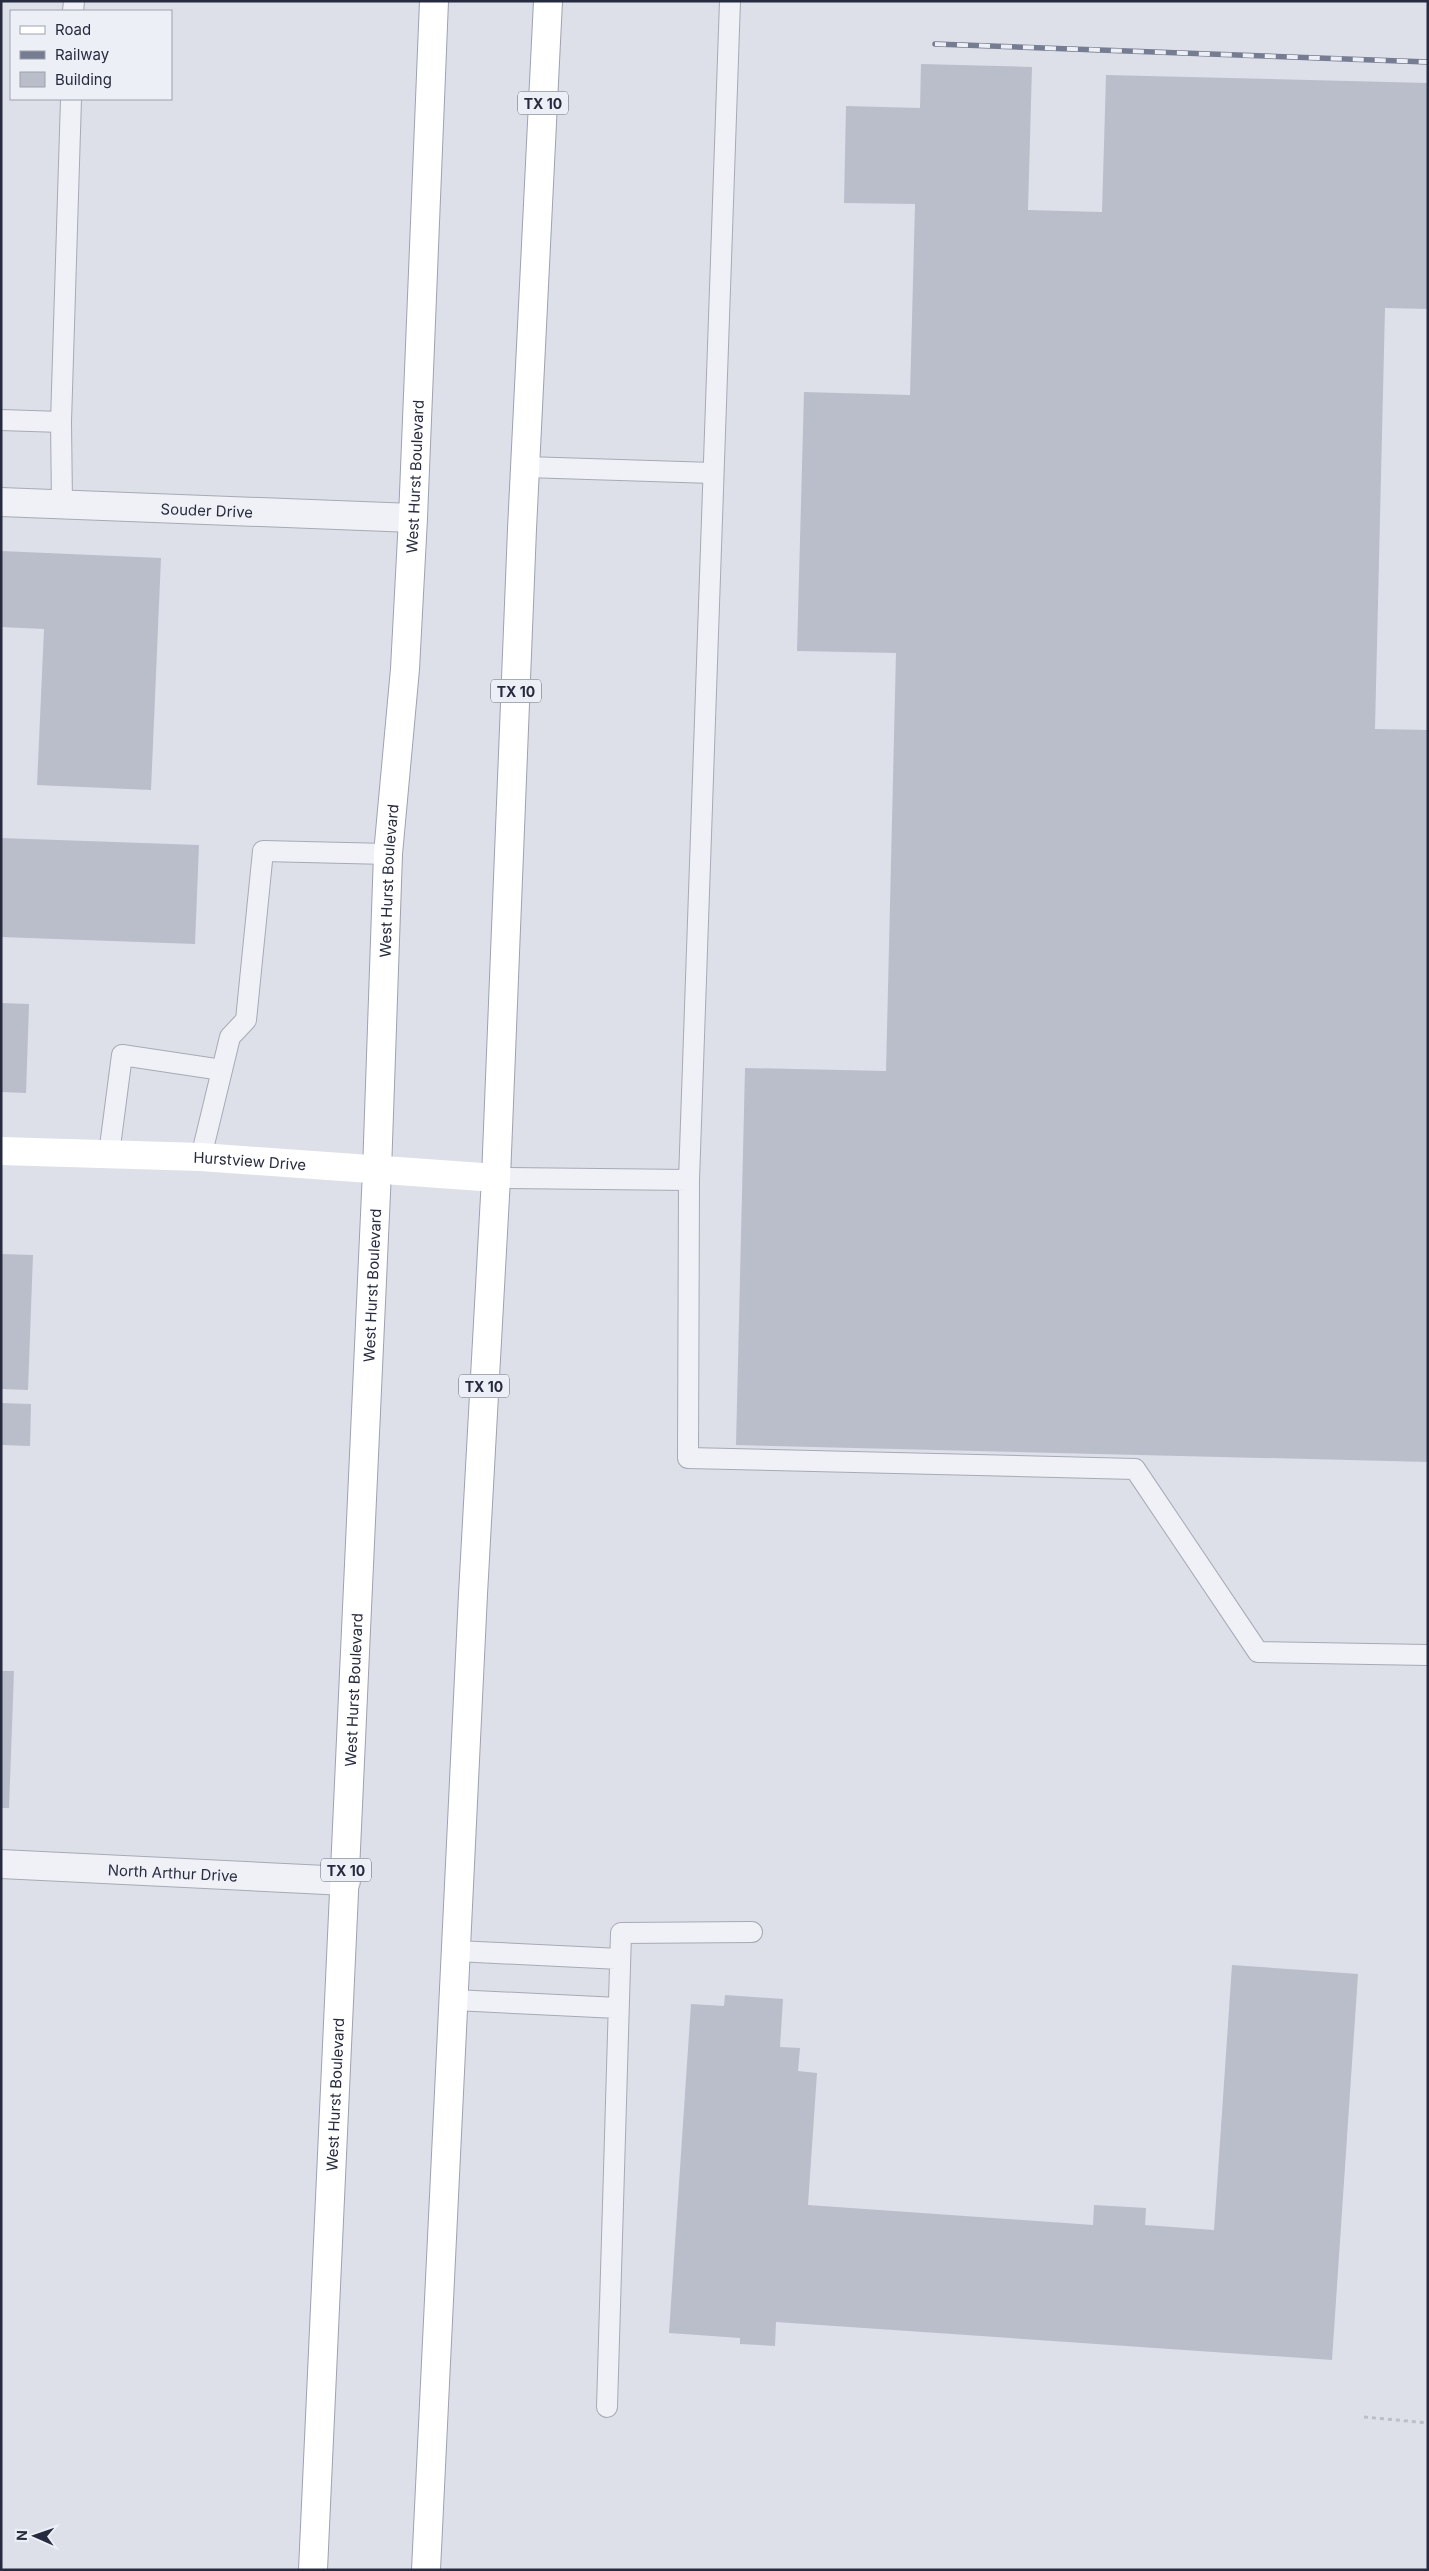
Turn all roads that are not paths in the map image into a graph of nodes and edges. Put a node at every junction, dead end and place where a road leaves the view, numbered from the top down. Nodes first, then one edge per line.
1 (434, 1) edge
2 (548, 1) edge
3 (730, 1) edge
4 (71, 100) edge
5 (1, 420) edge
6 (61, 422) junction
7 (526, 467) junction
8 (714, 473) junction
9 (1, 502) edge
10 (62, 504) junction
11 (414, 518) junction
12 (388, 854) junction
13 (222, 1070) junction
14 (1, 1151) edge
15 (109, 1154) junction
16 (201, 1157) junction
17 (377, 1171) junction
18 (496, 1178) junction
19 (689, 1180) junction
20 (1428, 1655) edge
21 (1, 1864) edge
22 (346, 1881) junction
23 (752, 1932) dead end
24 (456, 1951) junction
25 (620, 1959) junction
26 (454, 2000) junction
27 (618, 2008) junction
28 (607, 2407) dead end
29 (313, 2570) edge
30 (426, 2570) edge

1 - 11 main road, West Hurst Boulevard / TX 10
2 - 7 main road, TX 10
3 - 8 lane
4 - 6 lane
5 - 6 lane
6 - 10 lane
7 - 8 lane
7 - 18 main road, TX 10
8 - 19 lane
9 - 10 street, Souder Drive
10 - 11 street, Souder Drive
11 - 12 main road, West Hurst Boulevard / TX 10
12 - 13 lane
12 - 17 main road, West Hurst Boulevard / TX 10
13 - 15 lane
13 - 16 lane
14 - 15 main road, Hurstview Drive
15 - 16 main road, Hurstview Drive
16 - 17 main road, Hurstview Drive
17 - 18 main road, Hurstview Drive
17 - 22 main road, West Hurst Boulevard / TX 10
18 - 19 lane
18 - 24 main road, TX 10
19 - 20 lane
21 - 22 street, North Arthur Drive
22 - 29 main road, West Hurst Boulevard / TX 10
23 - 25 lane
24 - 25 lane
24 - 26 main road, TX 10
25 - 27 lane
26 - 27 lane
26 - 30 main road, TX 10
27 - 28 lane

